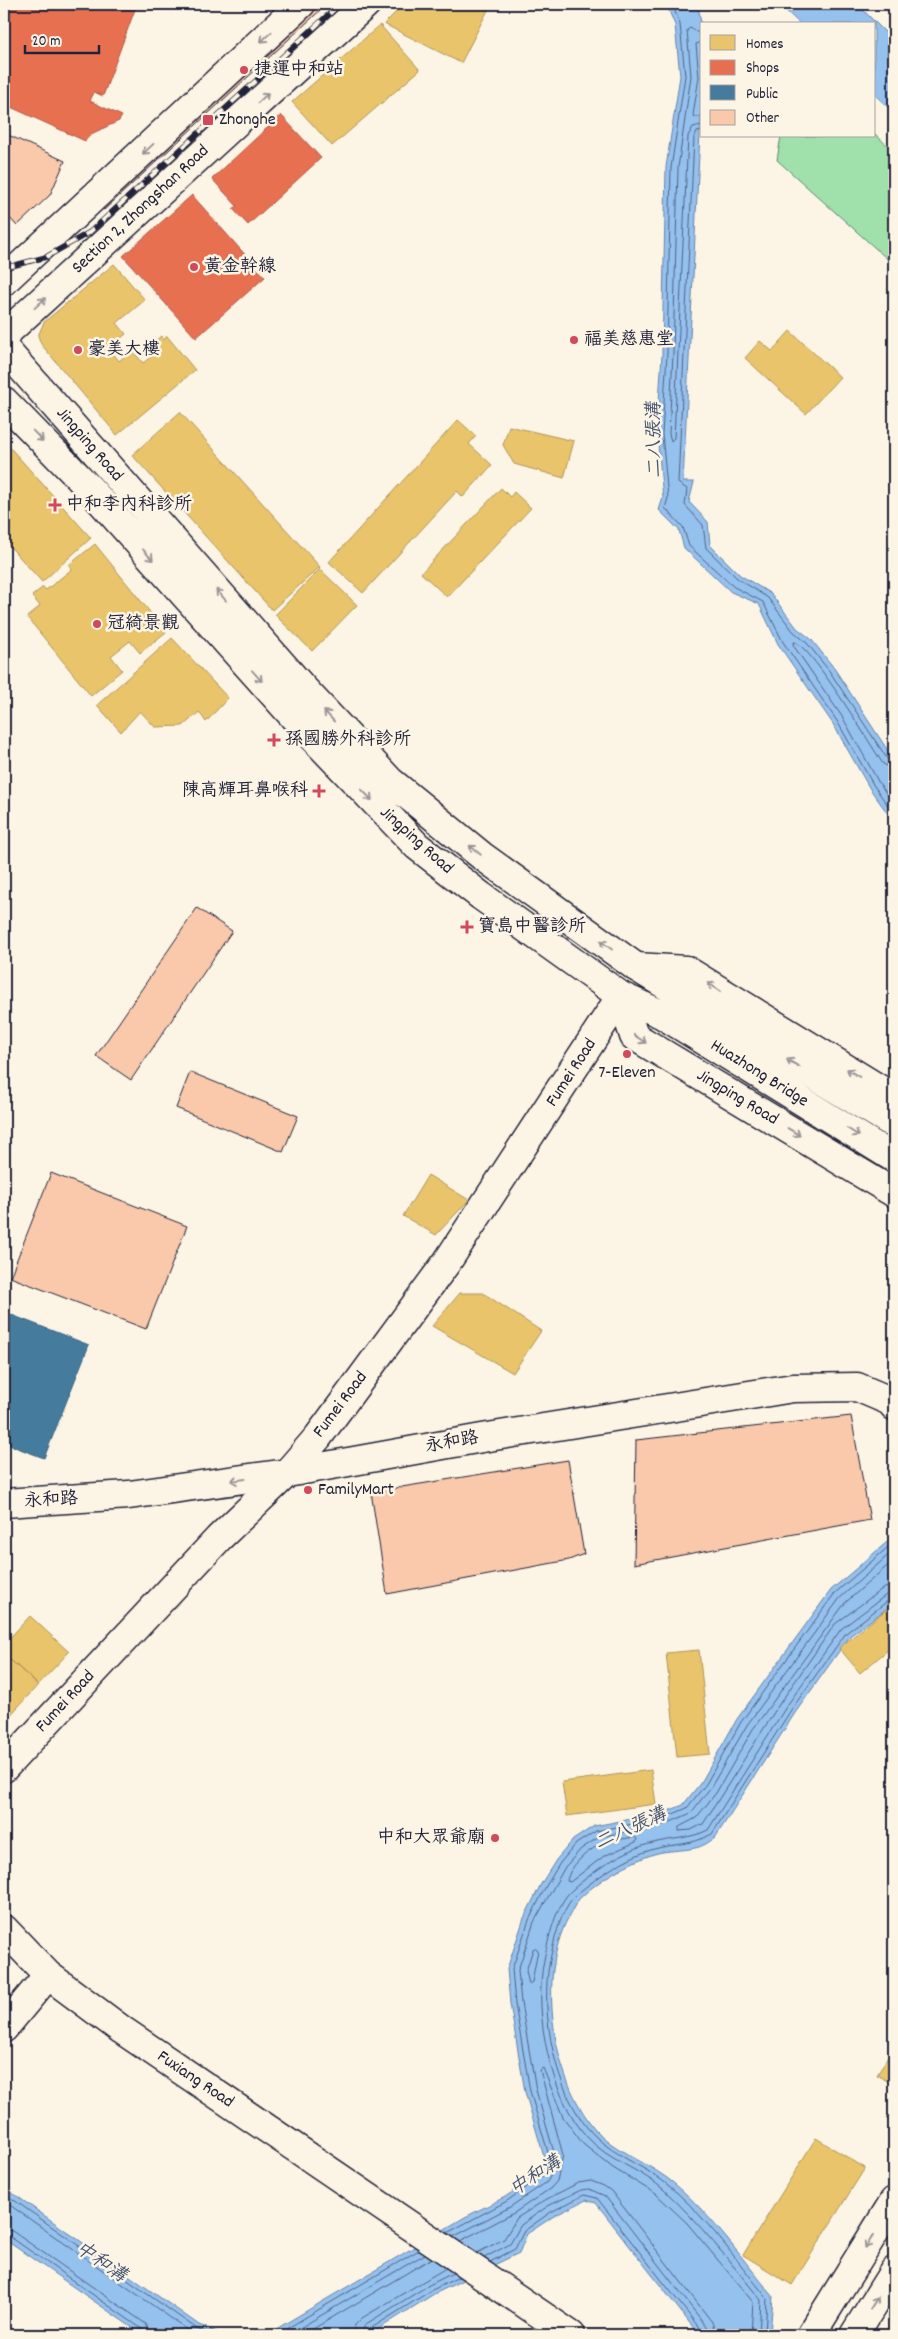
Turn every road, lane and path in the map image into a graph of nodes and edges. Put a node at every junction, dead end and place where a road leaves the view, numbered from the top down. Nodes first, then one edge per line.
1 (302, 4) edge
2 (366, 4) edge
3 (4, 281) edge
4 (4, 336) edge
5 (4, 348) edge
6 (4, 401) edge
7 (636, 967) junction
8 (621, 996) junction
9 (669, 1004) junction
10 (894, 1098) edge
11 (894, 1124) edge
12 (894, 1158) edge
13 (894, 1192) edge
14 (894, 1406) edge
15 (287, 1473) junction
16 (4, 1503) edge
17 (4, 1768) edge
18 (4, 1929) edge
19 (48, 1975) junction
20 (4, 2028) edge
21 (894, 2201) edge
22 (894, 2271) edge
23 (571, 2335) edge
24 (811, 2335) edge
25 (854, 2335) edge

1 -> 3 street
4 -> 2 street, Section 2, Zhongshan Road
7 -> 5 street, Jingping Road
6 -> 8 street, Jingping Road
7 - 9 street, Jingping Road
10 -> 7 street
8 - 9 street, Huazhong Bridge
8 -> 13 street, Jingping Road
8 - 15 street, Fumei Road
11 -> 9 street, Huazhong Bridge
9 -> 12 street, Huazhong Bridge
14 - 15 street, 永和路
15 -> 16 street, 永和路
15 - 17 street, Fumei Road
18 - 19 street, Fuxiang Road
19 - 20 street
19 - 23 street, Fuxiang Road
21 -> 24 street
25 -> 22 street

